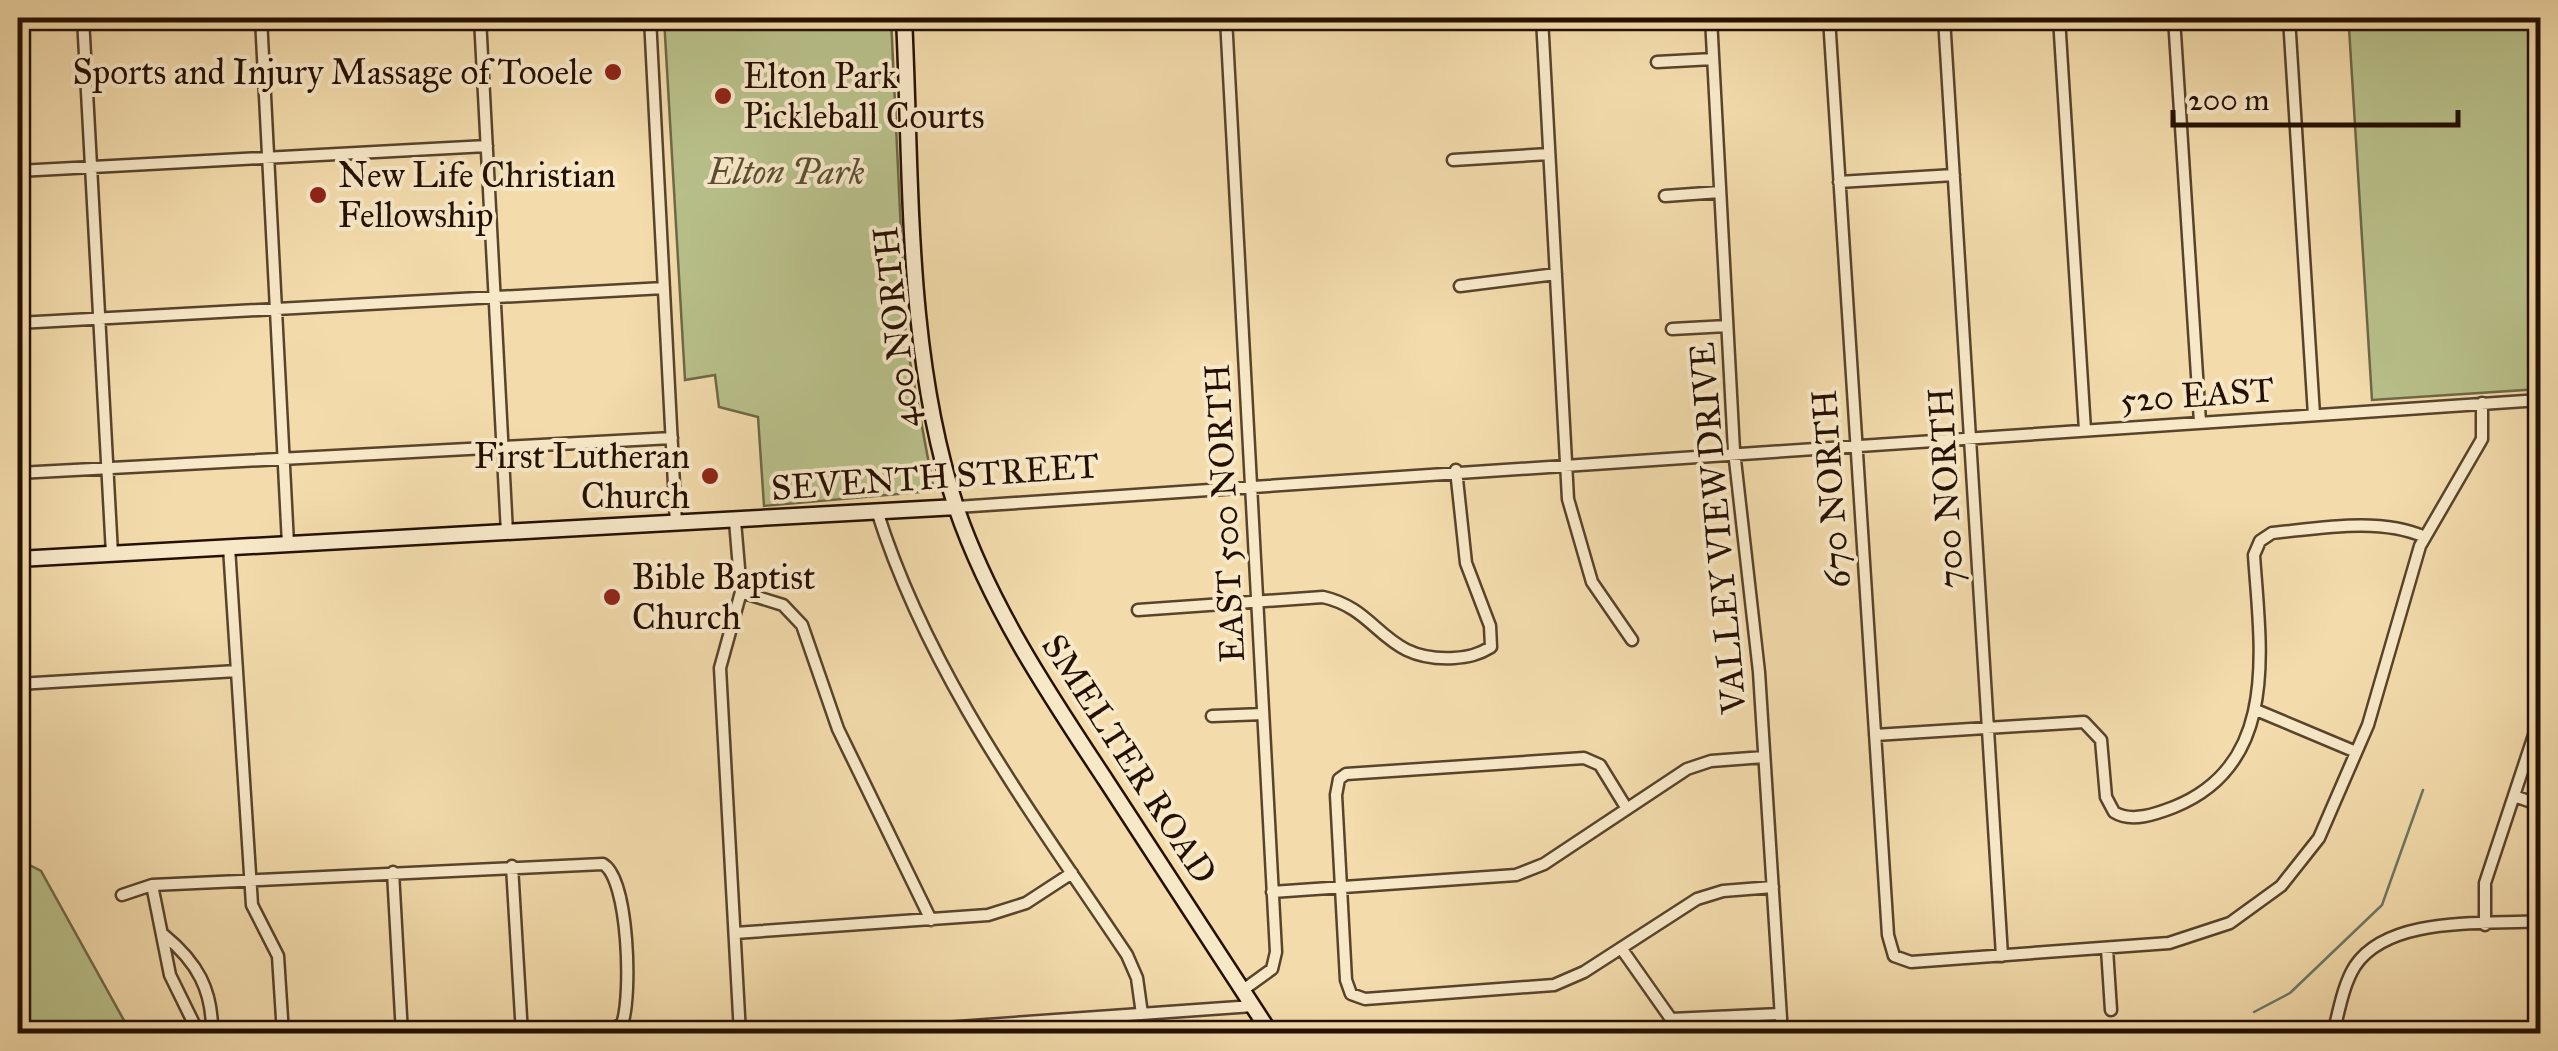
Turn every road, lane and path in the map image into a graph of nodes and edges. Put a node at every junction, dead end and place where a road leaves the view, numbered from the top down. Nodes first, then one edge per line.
1 (83, 18) edge
2 (260, 18) edge
3 (480, 18) edge
4 (650, 18) edge
5 (904, 18) edge
6 (1226, 18) edge
7 (1542, 18) edge
8 (1711, 18) edge
9 (1828, 18) edge
10 (1944, 18) edge
11 (2059, 18) edge
12 (2174, 18) edge
13 (2289, 18) edge
14 (1713, 59) junction
15 (1657, 62) dead end
16 (487, 146) junction
17 (1549, 154) junction
18 (268, 158) junction
19 (1453, 160) dead end
20 (91, 168) junction
21 (18, 172) edge
22 (1954, 175) junction
23 (1839, 182) junction
24 (1720, 192) junction
25 (1664, 196) dead end
26 (1556, 274) junction
27 (1460, 286) dead end
28 (664, 288) junction
29 (495, 297) junction
30 (276, 309) junction
31 (99, 318) junction
32 (18, 322) edge
33 (1727, 326) junction
34 (1672, 329) dead end
35 (2540, 400) edge
36 (2482, 404) junction
37 (2314, 414) junction
38 (2200, 422) junction
39 (2085, 430) junction
40 (1971, 437) junction
41 (672, 438) junction
42 (1856, 445) junction
43 (503, 447) junction
44 (1734, 451) junction
45 (284, 459) junction
46 (1566, 463) junction
47 (107, 468) junction
48 (1456, 470) junction
49 (18, 473) edge
50 (1250, 484) junction
51 (956, 507) junction
52 (876, 512) junction
53 (735, 521) junction
54 (676, 524) junction
55 (508, 533) junction
56 (2424, 537) junction
57 (288, 544) junction
58 (229, 547) junction
59 (112, 554) junction
60 (18, 559) edge
61 (741, 592) junction
62 (1257, 599) junction
63 (1138, 610) dead end
64 (1632, 640) dead end
65 (237, 670) junction
66 (18, 684) edge
67 (2256, 710) junction
68 (1263, 714) junction
69 (1212, 716) dead end
70 (2540, 716) edge
71 (1988, 726) junction
72 (1875, 734) junction
73 (2356, 752) junction
74 (1764, 757) junction
75 (2514, 796) junction
76 (2540, 805) edge
77 (1627, 809) junction
78 (512, 866) junction
79 (393, 872) junction
80 (1072, 873) junction
81 (250, 879) junction
82 (152, 885) junction
83 (1341, 888) junction
84 (1772, 888) junction
85 (1272, 892) junction
86 (122, 895) dead end
87 (931, 920) junction
88 (2540, 921) edge
89 (2485, 925) junction
90 (734, 933) junction
91 (164, 935) junction
92 (1621, 948) junction
93 (2106, 949) junction
94 (2002, 956) junction
95 (1243, 990) junction
96 (1253, 1006) junction
97 (2111, 1010) dead end
98 (1142, 1014) junction
99 (1780, 1014) junction
100 (1680, 1020) junction
101 (199, 1034) edge
102 (212, 1034) edge
103 (284, 1034) edge
104 (402, 1034) edge
105 (522, 1034) edge
106 (603, 1034) edge
107 (740, 1034) edge
108 (860, 1034) edge
109 (1272, 1034) edge
110 (1678, 1034) edge
111 (1782, 1034) edge
112 (2333, 1034) edge

1 - 20 street
2 - 18 street
3 - 16 street
4 - 28 street
5 - 51 street, 400 NORTH
6 - 50 street, EAST 500 NORTH
7 - 17 street
8 - 14 street, VALLEY VIEW DRIVE
9 - 23 street, 670 NORTH
10 - 22 street, 700 NORTH
11 - 39 street
12 - 38 street
13 - 37 street
14 - 15 street
14 - 24 street, VALLEY VIEW DRIVE
16 - 18 street
16 - 29 street
17 - 19 street
17 - 26 street
18 - 20 street
18 - 30 street
20 - 21 street
20 - 31 street
22 - 23 street
22 - 40 street, 700 NORTH
23 - 42 street, 670 NORTH
24 - 25 street
24 - 33 street, VALLEY VIEW DRIVE
26 - 27 street
26 - 46 street
28 - 29 street
28 - 41 street
29 - 30 street
29 - 43 street
30 - 31 street
30 - 45 street
31 - 32 street
31 - 47 street
33 - 34 street
33 - 44 street, VALLEY VIEW DRIVE
35 - 36 street, 520 EAST
36 - 37 street, 520 EAST
36 - 56 street
37 - 38 street, 520 EAST
38 - 39 street, 520 EAST
39 - 40 street, 520 EAST
40 - 42 street, 520 EAST
40 - 71 street, 700 NORTH
41 - 43 street
41 - 54 street
42 - 44 street, SEVENTH STREET
42 - 72 street, 670 NORTH
43 - 45 street
43 - 55 street
44 - 46 street, SEVENTH STREET
44 - 74 street, VALLEY VIEW DRIVE
45 - 47 street
45 - 57 street
46 - 48 street, SEVENTH STREET
46 - 64 street
47 - 49 street
47 - 59 street
48 - 50 street, SEVENTH STREET
48 - 62 street
50 - 51 street, SEVENTH STREET
50 - 62 street, EAST 500 NORTH
51 - 52 street, SEVENTH STREET
51 - 95 street, SMELTER ROAD
52 - 53 street, SEVENTH STREET
52 - 80 street
53 - 54 street, SEVENTH STREET
53 - 61 street
54 - 55 street, SEVENTH STREET
55 - 57 street, SEVENTH STREET
56 - 67 street
56 - 73 street
57 - 58 street, SEVENTH STREET
58 - 59 street, SEVENTH STREET
58 - 65 street
59 - 60 street, SEVENTH STREET
61 - 87 street
61 - 90 street
62 - 63 street
62 - 68 street, EAST 500 NORTH
65 - 66 street
65 - 81 street
67 - 71 street
67 - 73 street
68 - 69 street
68 - 85 street, EAST 500 NORTH
70 - 75 street
71 - 72 street
71 - 94 street, 700 NORTH
72 - 94 street, 670 NORTH
73 - 93 street
74 - 77 street
74 - 84 street, VALLEY VIEW DRIVE
75 - 76 street
75 - 89 street
77 - 83 street
77 - 83 street
78 - 79 street
78 - 105 street
78 - 106 street
79 - 81 street
79 - 104 street
80 - 87 street
80 - 98 street
81 - 82 street
81 - 103 street
82 - 86 street
82 - 91 street
83 - 85 street
83 - 92 street
84 - 92 street
84 - 99 street, VALLEY VIEW DRIVE
85 - 95 street, EAST 500 NORTH
87 - 90 street
88 - 89 street
89 - 112 street
90 - 107 street
91 - 101 street
91 - 102 street
92 - 100 street
93 - 94 street
93 - 97 street
95 - 96 street, SMELTER ROAD
96 - 98 street
96 - 109 street, SMELTER ROAD
98 - 108 street
99 - 100 street
99 - 111 street, VALLEY VIEW DRIVE
100 - 110 street

